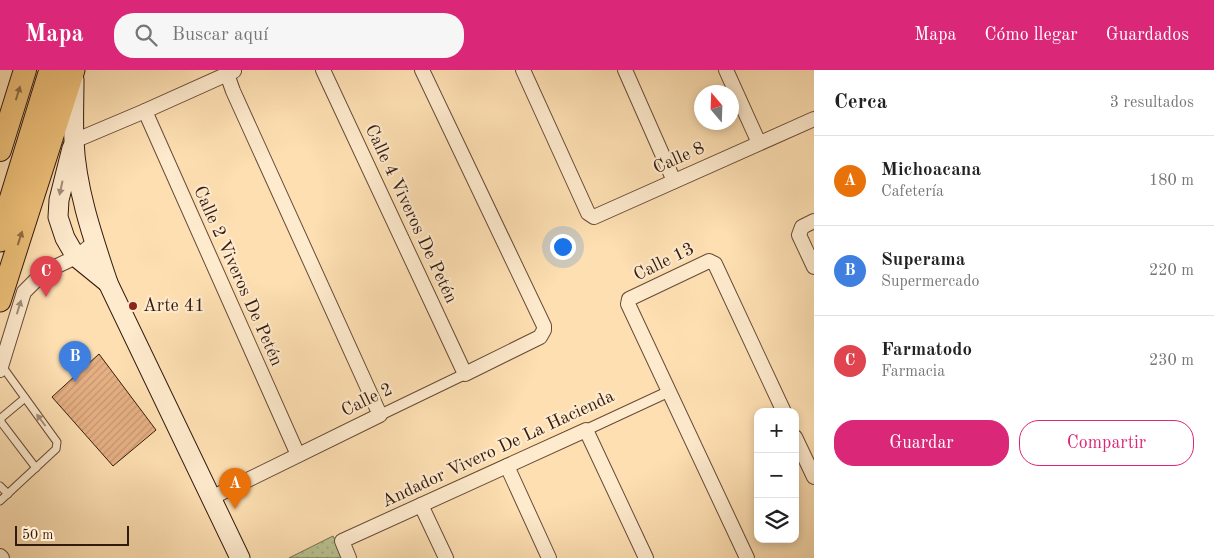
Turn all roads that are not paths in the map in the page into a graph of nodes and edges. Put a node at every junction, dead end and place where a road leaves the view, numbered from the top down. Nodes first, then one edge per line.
1 (25, 70) edge
2 (52, 70) edge
3 (74, 70) edge
4 (323, 70) edge
5 (422, 70) edge
6 (523, 70) edge
7 (625, 70) edge
8 (726, 70) edge
9 (231, 72) edge
10 (146, 111) junction
11 (814, 119) edge
12 (74, 141) junction
13 (760, 143) junction
14 (0, 150) edge
15 (674, 181) junction
16 (808, 224) edge
17 (0, 239) edge
18 (94, 243) junction
19 (76, 257) junction
20 (814, 267) edge
21 (108, 283) junction
22 (0, 301) edge
23 (1, 368) edge
24 (465, 374) junction
25 (670, 391) junction
26 (25, 398) junction
27 (782, 408) edge
28 (380, 415) junction
29 (586, 430) junction
30 (799, 445) edge
31 (298, 455) junction
32 (506, 466) junction
33 (36, 468) junction
34 (814, 477) edge
35 (0, 486) edge
36 (8, 494) junction
37 (211, 498) junction
38 (0, 501) edge
39 (422, 505) junction
40 (240, 558) edge
41 (349, 558) edge
42 (446, 558) edge
43 (549, 558) edge
44 (646, 558) edge
45 (746, 558) edge

14 -> 1 highway
2 - 17 highway
3 - 12 main road
22 -> 3 main road
4 - 24 street, Calle 4 Viveros De Petén
5 - 24 street, Calle 2
6 - 15 street, Calle 8
7 - 15 street
8 - 13 street
9 - 10 street
9 - 28 street
10 - 12 street
10 - 31 street, Calle 2 Viveros De Petén
11 - 13 street, Calle 8
12 - 18 main road
12 -> 19 main road
13 - 15 street, Calle 8
16 - 20 street
18 - 19 street
18 - 21 main road
19 - 21 main road
23 -> 19 street
21 - 37 main road
23 - 26 lane
24 - 28 street, Calle 2
25 - 27 street, Calle 13
25 - 29 street, Andador Vivero De La Hacienda
25 - 45 street
33 -> 26 lane
26 - 33 lane
28 - 31 street, Calle 2
29 - 32 street, Andador Vivero De La Hacienda
29 - 44 street
30 - 34 street
31 - 37 street, Calle 2
32 - 39 street, Andador Vivero De La Hacienda
32 - 43 street
33 - 36 lane
35 - 36 lane
36 - 38 lane
37 - 40 main road
39 - 41 street, Andador Vivero De La Hacienda
39 - 42 street

